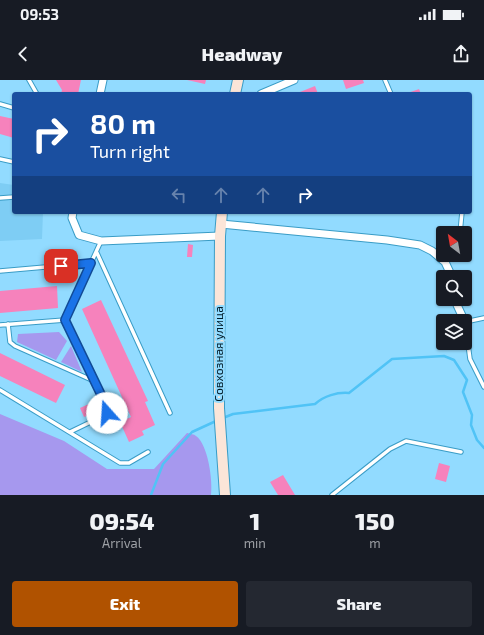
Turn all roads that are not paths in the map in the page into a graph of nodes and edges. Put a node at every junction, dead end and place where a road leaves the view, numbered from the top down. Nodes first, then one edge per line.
1 (29, 80) edge
2 (104, 80) edge
3 (238, 80) edge
4 (294, 80) edge
5 (385, 80) edge
6 (36, 92) edge
7 (101, 92) edge
8 (236, 92) edge
9 (267, 92) edge
10 (390, 92) edge
11 (0, 104) edge
12 (12, 107) edge
13 (0, 159) edge
14 (12, 162) edge
15 (12, 197) edge
16 (0, 198) edge
17 (73, 214) edge
18 (222, 214) edge
19 (462, 214) edge
20 (221, 224) junction
21 (461, 226) edge
22 (220, 236) junction
23 (101, 241) junction
24 (97, 253) junction
25 (436, 254) edge
26 (445, 262) edge
27 (91, 263) junction
28 (449, 270) edge
29 (0, 271) edge
30 (484, 318) edge
31 (65, 320) junction
32 (472, 321) edge
33 (8, 324) junction
34 (0, 325) edge
35 (469, 350) edge
36 (94, 381) junction
37 (484, 387) edge
38 (0, 390) edge
39 (170, 414) dead end
40 (70, 432) junction
41 (148, 452) dead end
42 (461, 452) dead end
43 (225, 495) edge
44 (332, 495) edge

1 - 6 lane
2 - 7 street
3 - 8 main road
4 - 9 street
5 - 10 lane
11 - 12 lane
13 - 14 lane
15 - 16 lane
17 - 23 street
18 - 20 main road, Совхозная улица
19 - 21 lane
20 - 22 main road, Совхозная улица
20 - 25 street
22 - 23 street
22 - 43 main road, Совхозная улица
23 - 24 lane
24 - 27 lane
24 - 39 lane
26 - 28 street
27 - 29 lane
27 - 31 lane
30 - 32 lane
31 - 33 lane
31 - 36 lane
33 - 34 lane
33 - 36 lane
35 - 37 lane
36 - 40 lane
38 - 40 lane
40 - 41 lane
42 - 44 lane

